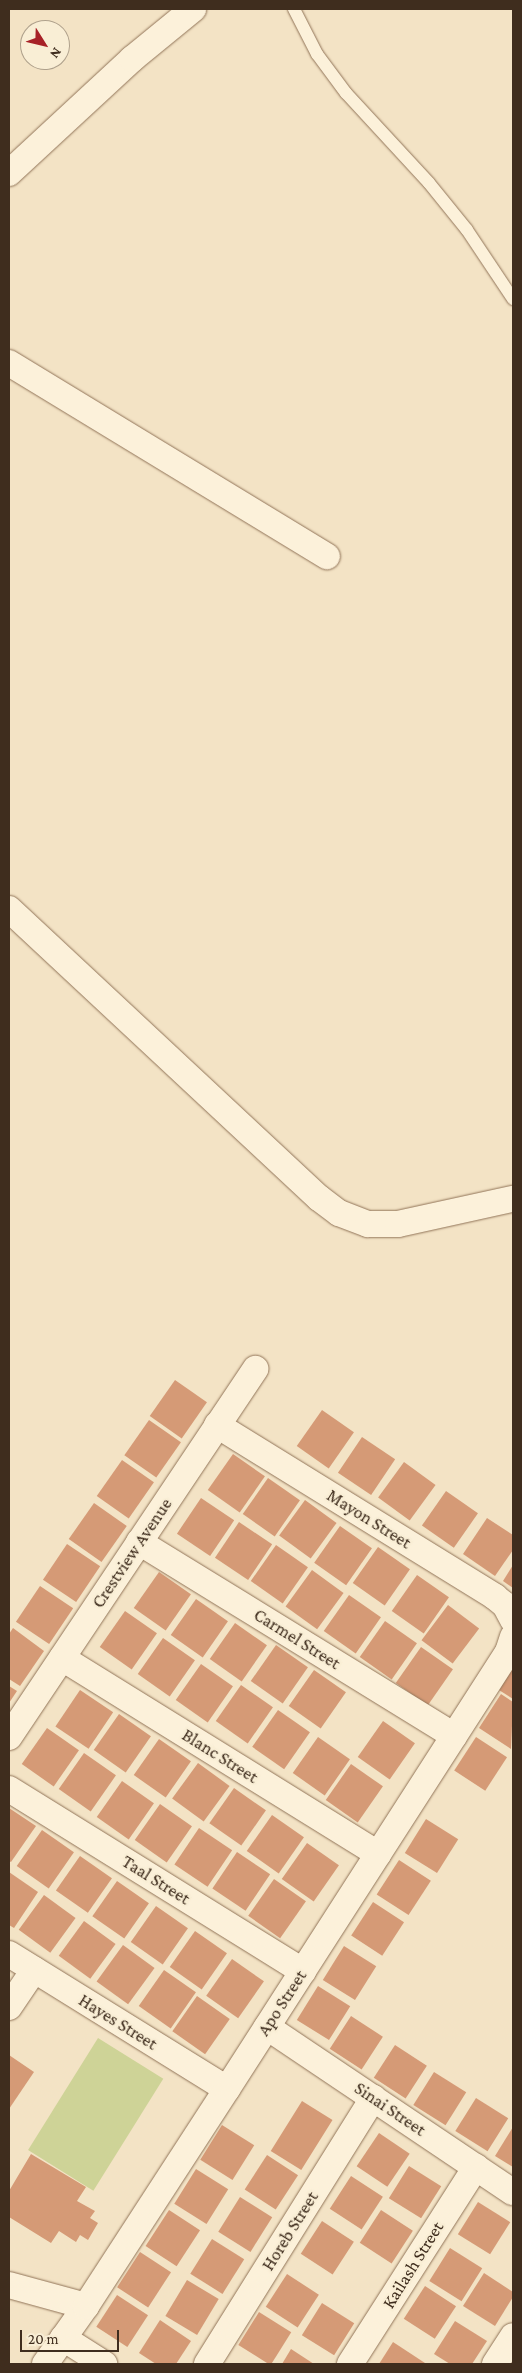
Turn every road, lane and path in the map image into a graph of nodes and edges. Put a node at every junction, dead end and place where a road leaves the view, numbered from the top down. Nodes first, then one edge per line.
1 (193, 9) edge
2 (294, 9) edge
3 (9, 173) edge
4 (513, 299) edge
5 (9, 363) edge
6 (327, 556) dead end
7 (9, 909) edge
8 (512, 1199) dead end
9 (255, 1369) dead end
10 (217, 1426) junction
11 (139, 1542) junction
12 (513, 1620) edge
13 (513, 1637) edge
14 (62, 1658) junction
15 (454, 1736) junction
16 (9, 1737) edge
17 (9, 1790) edge
18 (378, 1854) junction
19 (9, 1954) edge
20 (34, 1970) junction
21 (302, 1971) junction
22 (9, 2006) edge
23 (267, 2027) junction
24 (227, 2089) junction
25 (373, 2098) junction
26 (476, 2167) junction
27 (513, 2192) edge
28 (9, 2285) edge
29 (86, 2306) junction
30 (513, 2336) edge
31 (64, 2338) junction
32 (45, 2364) edge
33 (104, 2364) edge
34 (207, 2364) edge
35 (350, 2364) edge
36 (495, 2364) edge

1 - 3 street
2 - 4 lane
5 - 6 street
7 - 8 street
9 - 10 street, Crestview Avenue
10 - 11 street, Crestview Avenue
10 - 12 street, Mayon Street
11 - 14 street, Crestview Avenue
11 - 15 street, Carmel Street
13 - 15 street, Apo Street
14 - 16 street, Crestview Avenue
14 - 18 street, Blanc Street
15 - 18 street, Apo Street
17 - 21 street, Taal Street
18 - 21 street, Apo Street
19 - 20 street, Hayes Street
20 - 22 street
20 - 24 street, Hayes Street
21 - 23 street, Apo Street
23 - 24 street, Apo Street
23 - 25 street, Sinai Street
24 - 29 street, Apo Street
25 - 26 street, Sinai Street
25 - 34 street, Horeb Street
26 - 27 street, Sinai Street
26 - 35 street, Kailash Street
28 - 29 street
29 - 31 street, Apo Street
30 - 36 street
31 - 32 street, Apo Street
31 - 33 street

